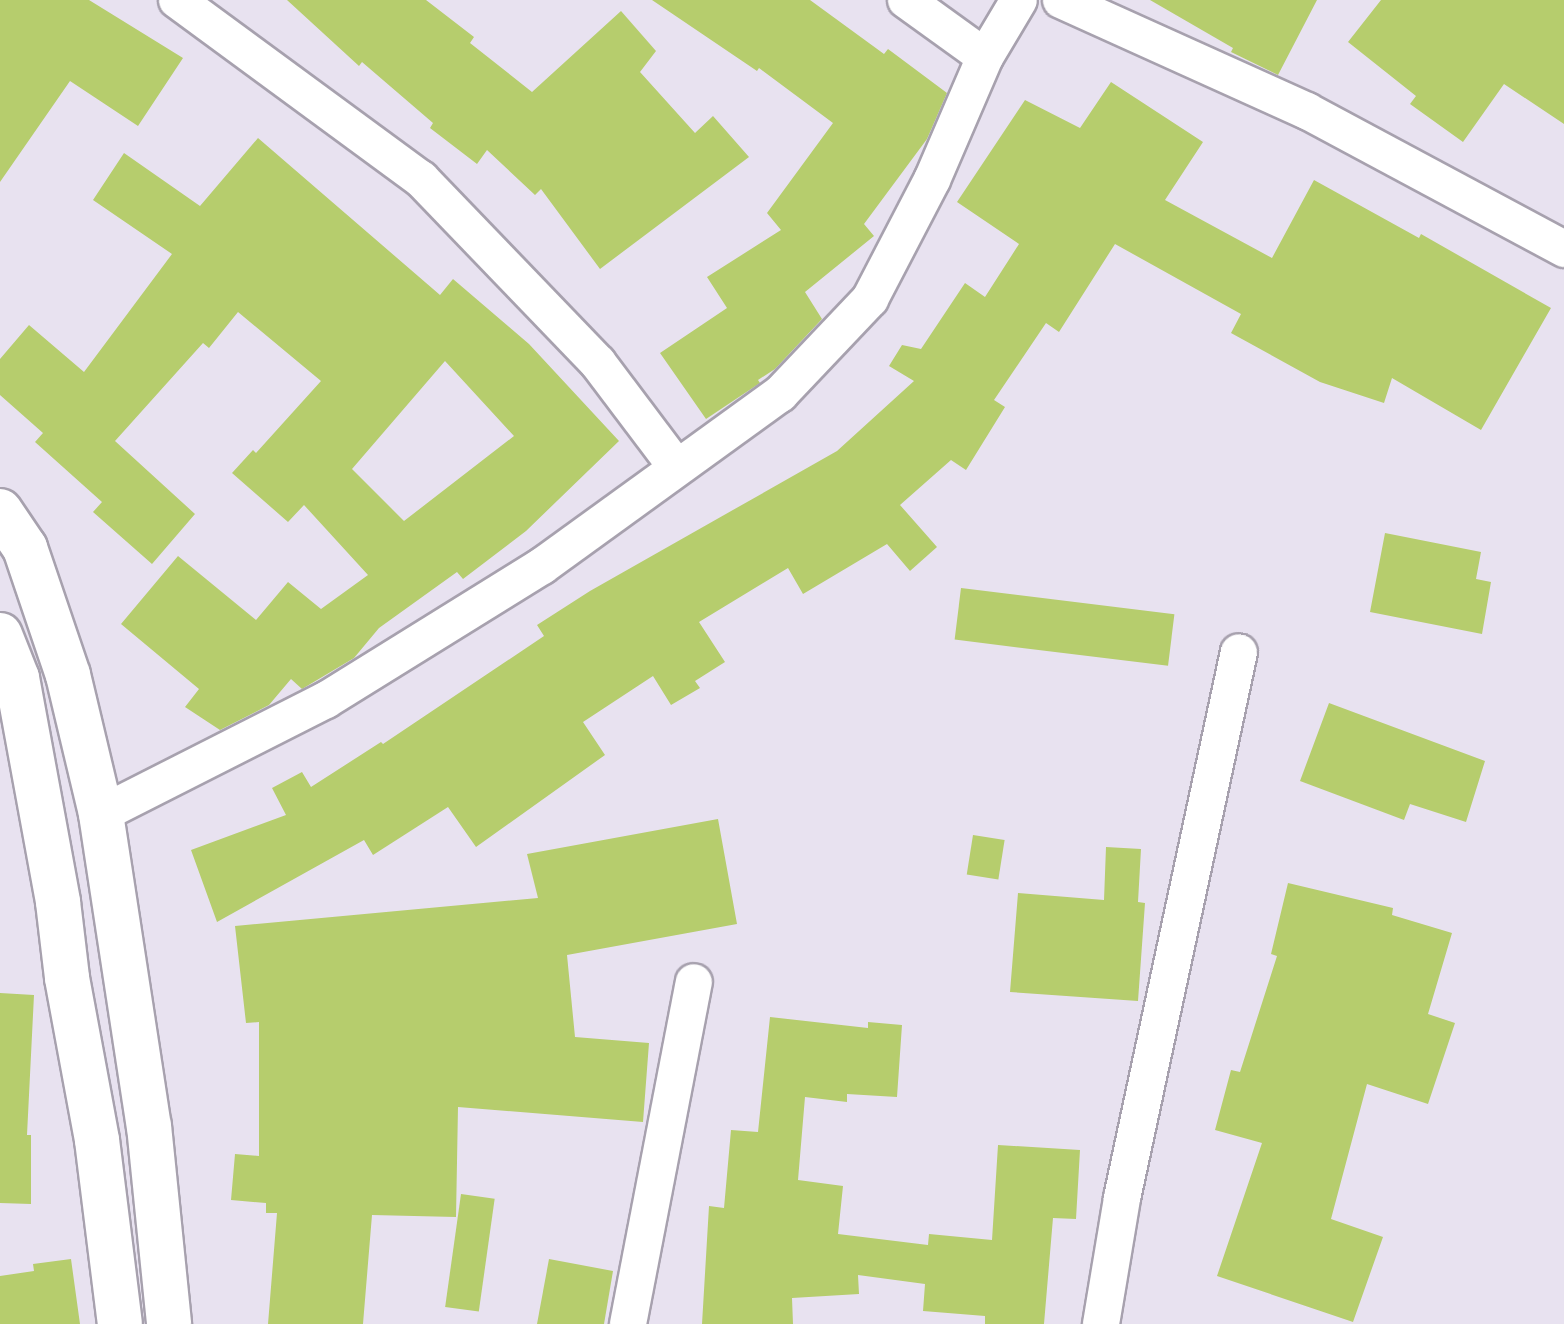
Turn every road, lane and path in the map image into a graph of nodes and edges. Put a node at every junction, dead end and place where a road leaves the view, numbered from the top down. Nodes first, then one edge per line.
1 (177, 0) edge
2 (906, 0) edge
3 (1019, 0) edge
4 (1061, 0) edge
5 (985, 57) junction
6 (1564, 249) edge
7 (677, 468) junction
8 (0, 511) edge
9 (0, 635) edge
10 (1239, 652) dead end
11 (101, 814) junction
12 (694, 982) dead end
13 (120, 1324) edge
14 (169, 1324) edge
15 (628, 1324) edge
16 (1101, 1324) edge

1 - 7 street
2 - 5 street
3 - 5 street
4 - 6 street
5 - 7 street
7 - 11 street
8 - 11 main road
9 - 13 main road
10 - 16 street
11 - 14 main road
12 - 15 street

